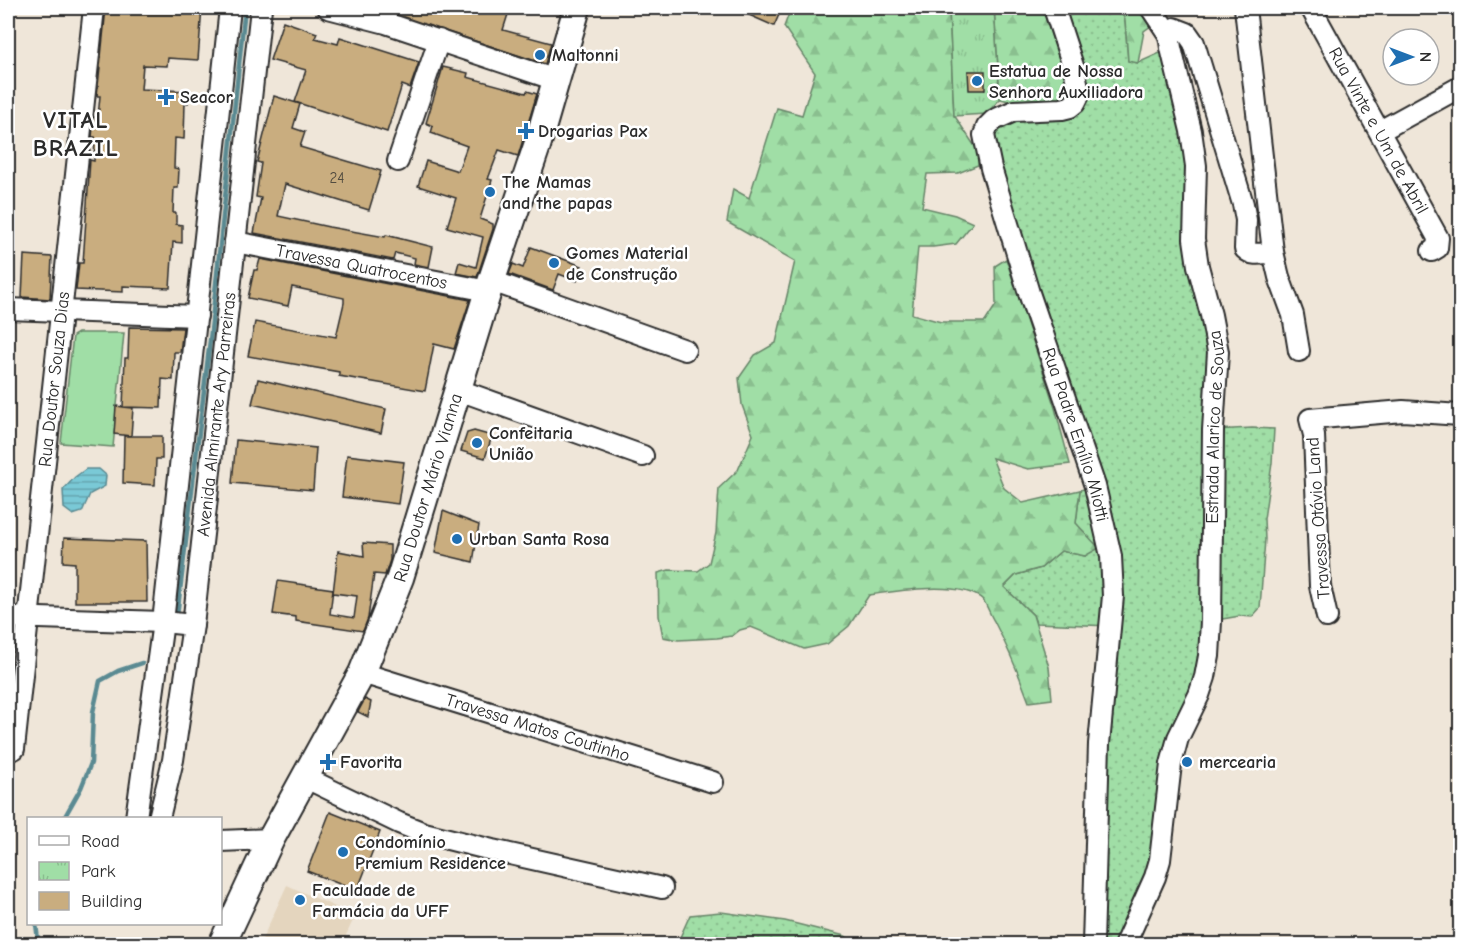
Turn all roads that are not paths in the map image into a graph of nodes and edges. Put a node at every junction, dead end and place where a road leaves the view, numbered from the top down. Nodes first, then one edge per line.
1 (94, 8) edge
2 (230, 8) edge
3 (261, 8) edge
4 (328, 8) edge
5 (576, 8) edge
6 (1054, 8) edge
7 (1151, 8) edge
8 (1245, 8) edge
9 (1311, 8) edge
10 (1170, 34) junction
11 (440, 40) junction
12 (556, 80) junction
13 (1461, 87) edge
14 (1380, 131) junction
15 (398, 161) dead end
16 (235, 242) junction
17 (1432, 251) dead end
18 (1273, 252) junction
19 (490, 286) junction
20 (8, 309) edge
21 (61, 311) junction
22 (197, 316) junction
23 (685, 350) dead end
24 (1299, 351) dead end
25 (459, 390) junction
26 (1461, 416) edge
27 (643, 456) dead end
28 (8, 617) edge
29 (1327, 617) dead end
30 (28, 618) junction
31 (163, 621) junction
32 (193, 625) junction
33 (362, 673) junction
34 (14, 749) dead end
35 (306, 778) junction
36 (713, 782) dead end
37 (136, 817) edge
38 (160, 817) edge
39 (271, 839) junction
40 (222, 841) edge
41 (662, 888) dead end
42 (222, 945) edge
43 (1093, 945) edge
44 (1125, 945) edge

1 - 21 street, Rua Doutor Souza Dias
2 - 22 street, Avenida Almirante Ary Parreiras
3 - 16 street, Avenida Almirante Ary Parreiras
4 - 11 street
5 - 12 main road, Rua Doutor Mário Vianna
6 - 43 street, Rua Padre Emílio Miotti
7 - 10 street
8 - 18 street
9 - 14 street, Rua Vinte e Um de Abril
10 - 18 street
10 - 44 street, Estrada Alarico de Souza
11 - 12 street
11 - 15 street
12 - 19 main road, Rua Doutor Mário Vianna
13 - 14 street
14 - 17 street, Rua Vinte e Um de Abril
16 - 19 street, Travessa Quatrocentos
16 - 32 street, Avenida Almirante Ary Parreiras
18 - 24 street
19 - 23 street, Travessa Quatrocentos
19 - 25 main road, Rua Doutor Mário Vianna
20 - 21 street
21 - 22 street
21 - 30 street, Rua Doutor Souza Dias
22 - 31 street, Avenida Almirante Ary Parreiras
25 - 27 street
25 - 33 main road, Rua Doutor Mário Vianna
26 - 29 street, Travessa Otávio Land
28 - 30 street
30 - 31 street
30 - 34 street, Rua Doutor Souza Dias
31 - 32 street
31 - 37 street, Avenida Almirante Ary Parreiras
32 - 38 street, Avenida Almirante Ary Parreiras
33 - 35 main road, Rua Doutor Mário Vianna
33 - 36 street, Travessa Matos Coutinho
35 - 39 main road, Rua Doutor Mário Vianna
35 - 41 street
39 - 40 street
39 - 42 main road, Rua Doutor Mário Vianna

